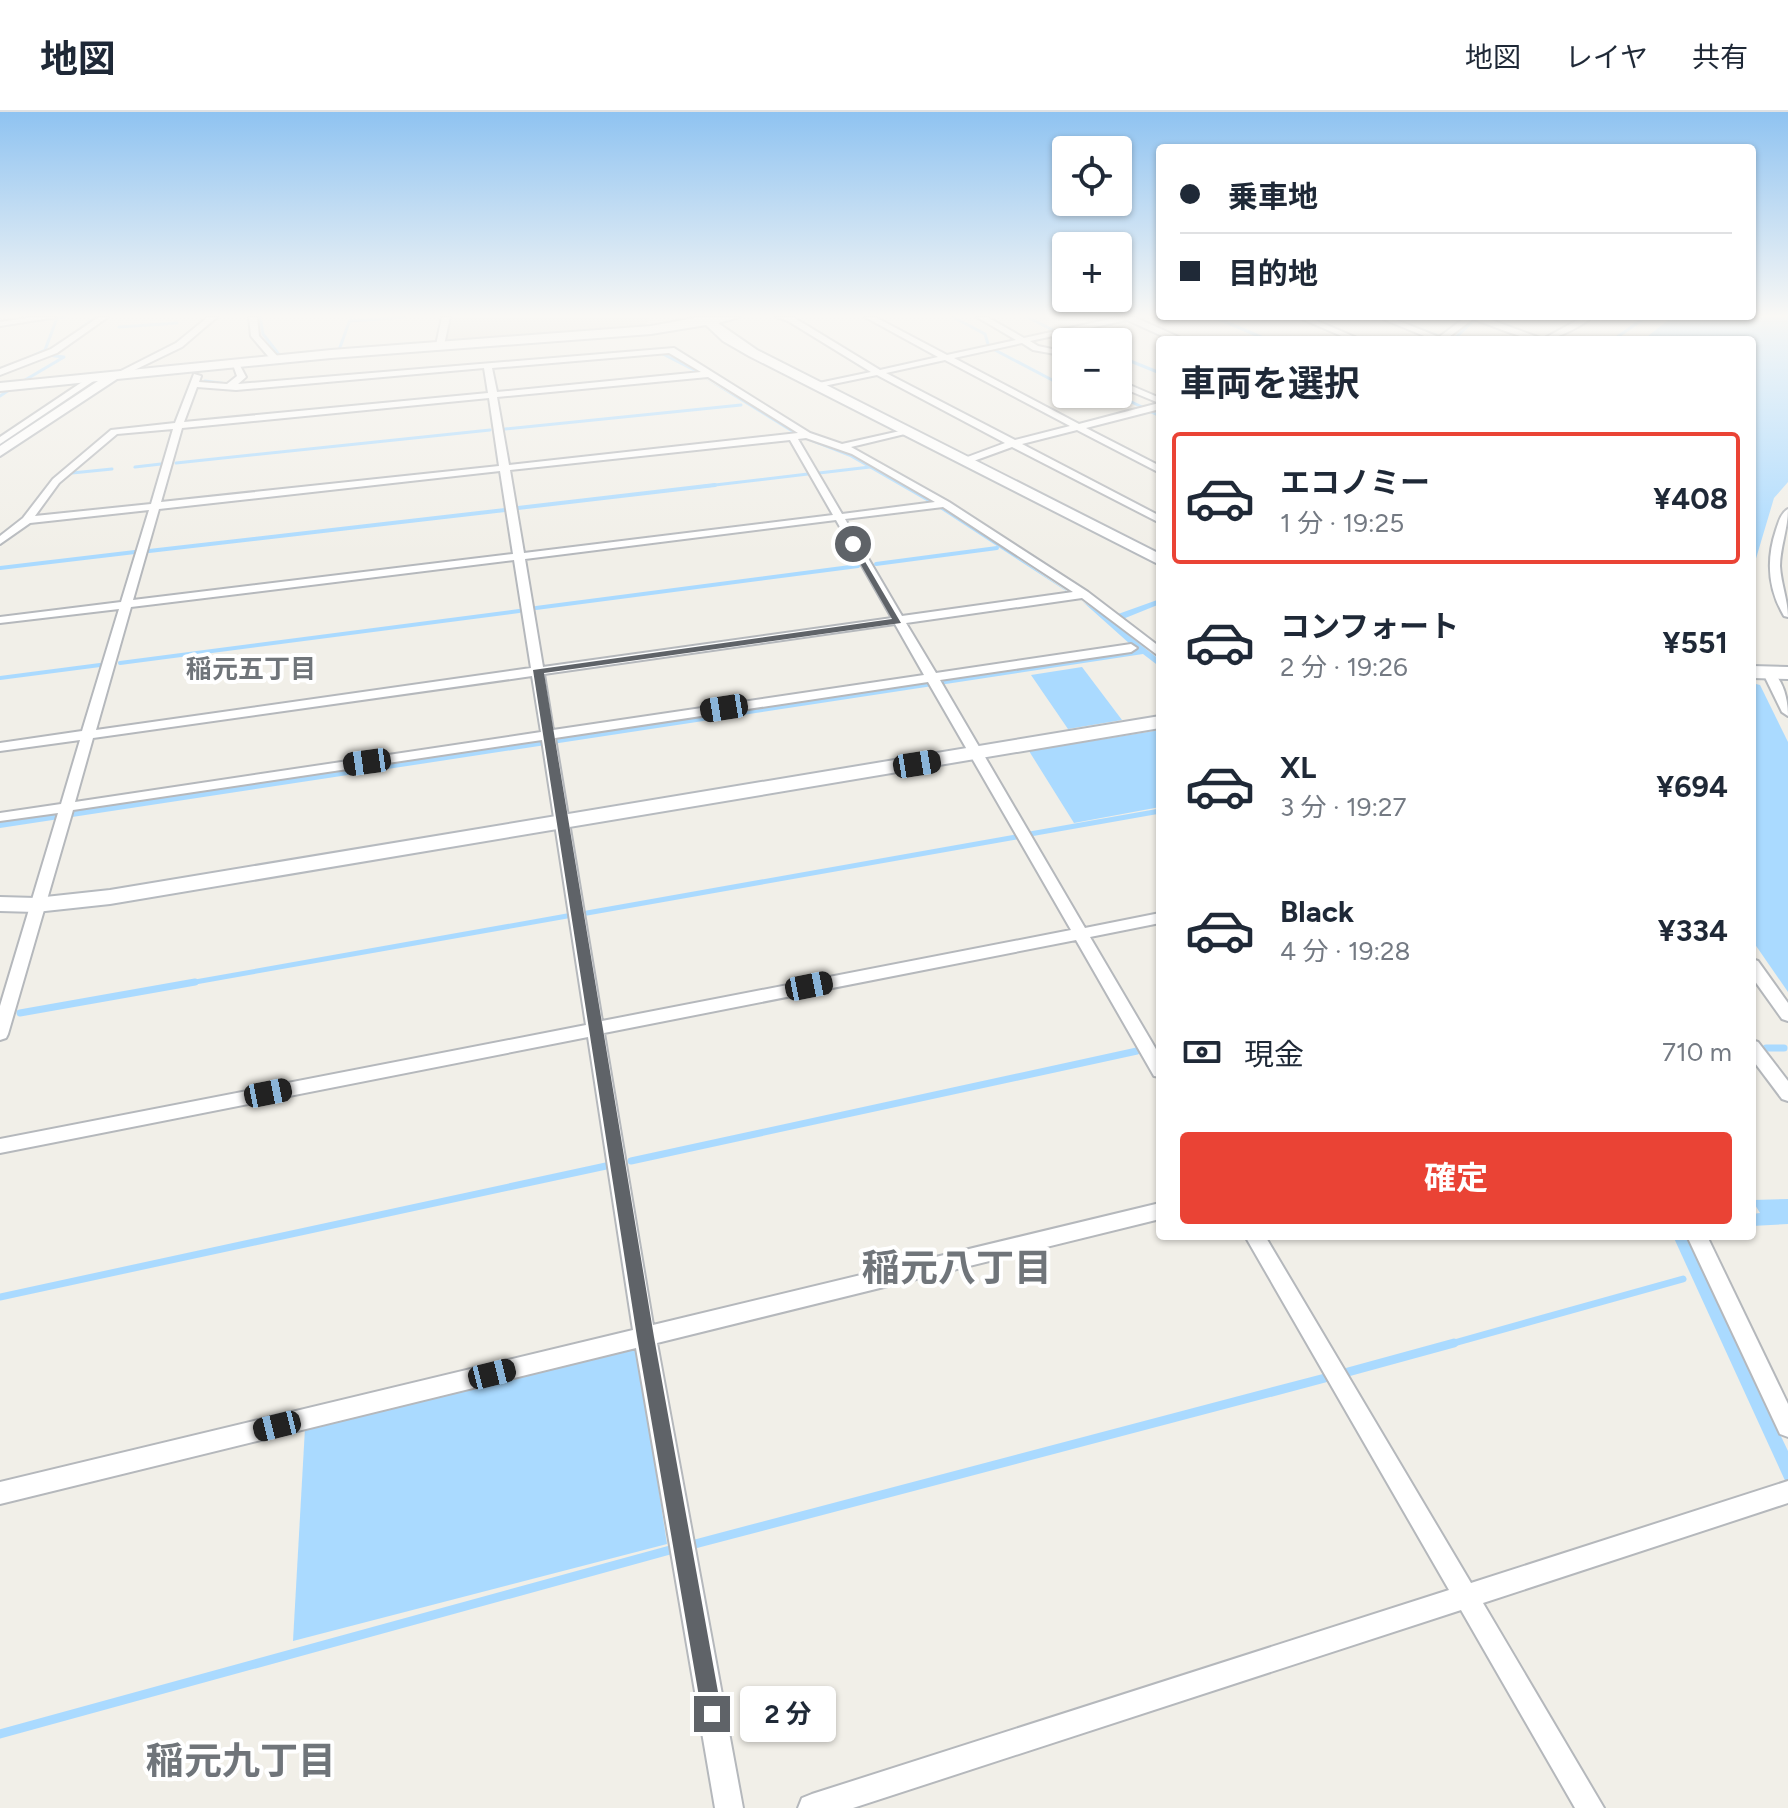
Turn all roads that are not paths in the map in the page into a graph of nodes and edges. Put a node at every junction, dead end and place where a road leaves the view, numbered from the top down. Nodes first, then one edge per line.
1 (68, 396) edge
2 (84, 396) edge
3 (189, 396) edge
4 (492, 396) edge
5 (493, 396) edge
6 (741, 396) edge
7 (837, 396) edge
8 (920, 396) edge
9 (1016, 396) edge
10 (1156, 405) edge
11 (178, 427) junction
12 (1077, 427) junction
13 (906, 431) junction
14 (799, 436) junction
15 (0, 441) edge
16 (1012, 444) junction
17 (841, 447) junction
18 (0, 452) edge
19 (965, 461) junction
20 (505, 467) junction
21 (1156, 468) edge
22 (939, 505) junction
23 (156, 506) junction
24 (1788, 512) edge
25 (839, 518) junction
26 (1156, 518) edge
27 (27, 520) junction
28 (0, 541) edge
29 (519, 557) junction
30 (1156, 558) edge
31 (1077, 595) junction
32 (1784, 600) edge
33 (127, 604) junction
34 (1788, 614) edge
35 (0, 620) edge
36 (898, 621) junction
37 (1131, 648) dead end
38 (1156, 650) edge
39 (538, 670) junction
40 (1770, 672) edge
41 (933, 680) junction
42 (1788, 712) edge
43 (1156, 723) edge
44 (88, 734) junction
45 (548, 739) junction
46 (0, 747) edge
47 (976, 754) junction
48 (64, 813) junction
49 (0, 817) edge
50 (561, 823) junction
51 (0, 904) edge
52 (36, 905) junction
53 (1156, 919) edge
54 (1081, 933) junction
55 (1756, 971) edge
56 (1788, 1015) edge
57 (596, 1028) junction
58 (0, 1034) edge
59 (1156, 1064) edge
60 (1759, 1064) edge
61 (1788, 1094) edge
62 (0, 1146) edge
63 (1156, 1212) edge
64 (1257, 1240) edge
65 (1699, 1240) edge
66 (645, 1337) junction
67 (1788, 1427) edge
68 (1788, 1492) edge
69 (0, 1493) edge
70 (1467, 1595) junction
71 (729, 1808) edge
72 (812, 1808) edge
73 (1590, 1808) edge

1 - 15 street
2 - 18 street
3 - 11 street
4 - 11 street
5 - 20 street
6 - 14 street
7 - 13 street
8 - 16 street
9 - 12 street
10 - 12 street
11 - 23 street
11 - 27 street
12 - 16 street
12 - 21 street
13 - 17 street
13 - 19 street
14 - 17 street
14 - 20 street
14 - 25 street
16 - 19 street
16 - 26 street
17 - 22 street
19 - 30 street
20 - 23 street
20 - 29 street
22 - 25 street
22 - 31 street
23 - 27 street
23 - 33 street
24 - 32 street
25 - 29 street
25 - 36 street
27 - 28 street
29 - 33 street
29 - 39 street
31 - 36 street
31 - 38 street
32 - 34 street
33 - 35 street
33 - 44 street
36 - 39 street
36 - 41 street
37 - 41 street
39 - 44 street
39 - 45 street
40 - 42 street
41 - 45 street
41 - 47 street
43 - 47 street
44 - 46 street
44 - 48 street
45 - 48 street
45 - 50 street
47 - 50 street
47 - 54 street
48 - 49 street
48 - 52 street
50 - 52 street
50 - 57 street
51 - 52 street
52 - 58 street
53 - 54 street
54 - 57 street
54 - 59 street
55 - 56 street
57 - 62 street
57 - 66 street
60 - 61 street
63 - 66 street
64 - 70 street
65 - 67 street
66 - 69 street
66 - 71 street
68 - 70 street
70 - 72 street
70 - 73 street

